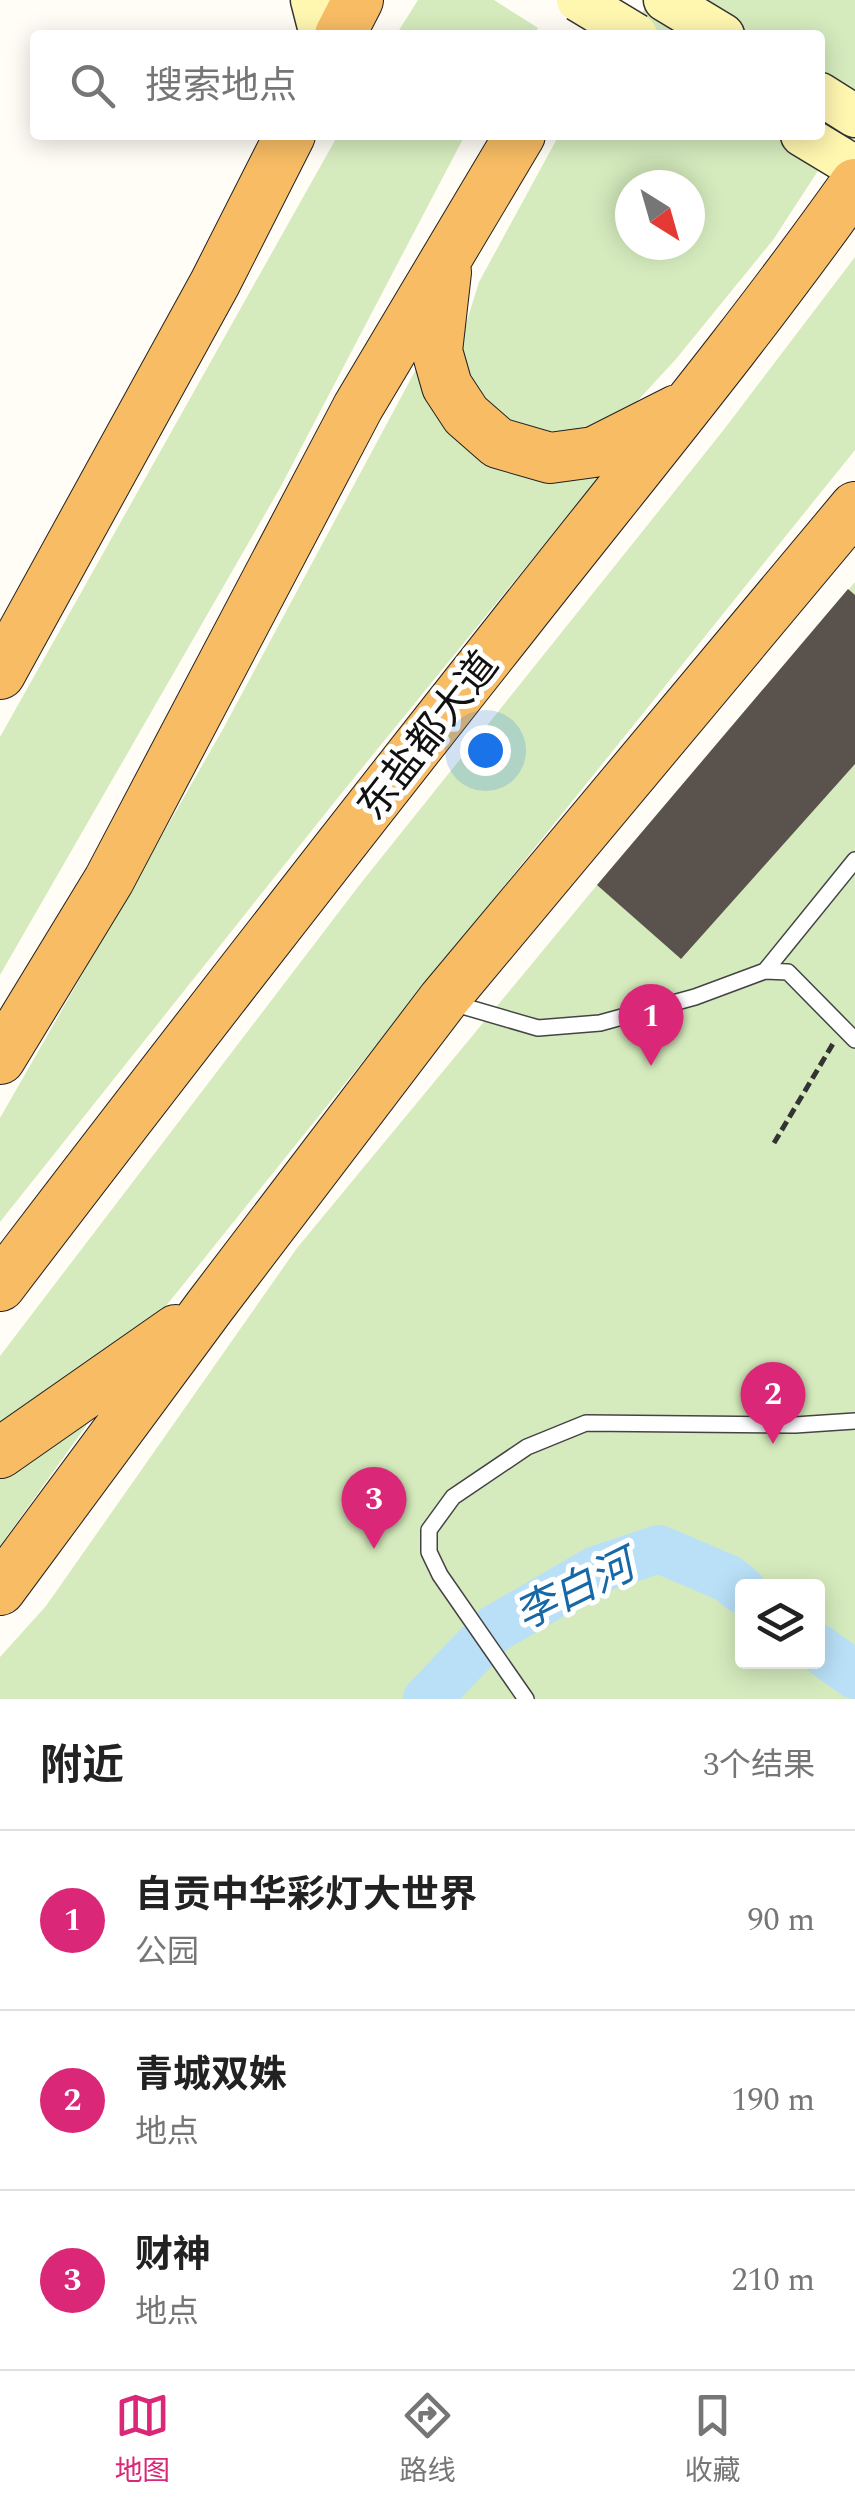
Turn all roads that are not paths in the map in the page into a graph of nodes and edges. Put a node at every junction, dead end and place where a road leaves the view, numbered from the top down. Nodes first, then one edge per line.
1 (312, 0) edge
2 (358, 0) edge
3 (578, 0) edge
4 (609, 0) edge
5 (665, 0) edge
6 (320, 30) edge
7 (343, 30) edge
8 (589, 30) edge
9 (628, 30) edge
10 (715, 30) edge
11 (825, 97) edge
12 (855, 116) edge
13 (287, 140) edge
14 (517, 140) edge
15 (810, 140) edge
16 (855, 167) edge
17 (855, 184) edge
18 (448, 252) junction
19 (695, 400) junction
20 (855, 507) edge
21 (0, 674) edge
22 (855, 860) edge
23 (765, 970) junction
24 (443, 1000) junction
25 (855, 1040) edge
26 (0, 1060) edge
27 (0, 1286) edge
28 (210, 1306) junction
29 (855, 1422) edge
30 (0, 1453) edge
31 (0, 1590) edge
32 (526, 1699) edge

1 - 6 main road
2 - 7 highway
3 - 9 main road, bridge
4 - 8 highway
5 - 10 main road
11 - 12 main road
13 - 21 highway
14 - 18 highway
15 - 16 main road
17 - 19 highway, 东盐都大道
18 - 19 highway
18 - 26 highway
19 - 27 highway, 东盐都大道
20 - 24 highway
22 - 23 lane
23 - 24 lane
23 - 25 lane
24 - 28 highway
28 - 30 highway
28 - 31 highway
29 - 32 lane

